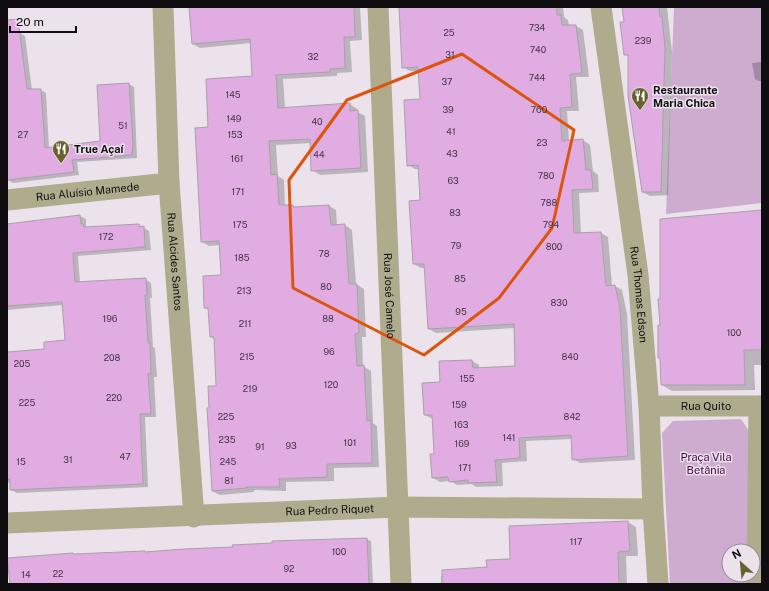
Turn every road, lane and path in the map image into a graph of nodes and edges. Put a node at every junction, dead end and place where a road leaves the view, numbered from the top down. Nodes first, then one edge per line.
1 (163, 7) edge
2 (378, 7) edge
3 (602, 7) edge
4 (169, 182) junction
5 (7, 200) edge
6 (649, 406) junction
7 (760, 406) edge
8 (398, 507) junction
9 (653, 509) junction
10 (194, 516) junction
11 (7, 523) edge
12 (401, 584) edge
13 (658, 584) edge
14 (757, 584) edge

1 - 4 street, Rua Alcides Santos
2 - 8 street, Rua José Camelo
3 - 6 street, Rua Thomas Edson
4 - 5 street, Rua Aluísio Mamede
4 - 10 street, Rua Alcides Santos
6 - 7 street, Rua Quito
6 - 9 street, Rua Thomas Edson
7 - 14 street
8 - 9 street, Rua Pedro Riquet
8 - 10 street, Rua Pedro Riquet
8 - 12 street, Rua José Camelo
9 - 13 street, Rua Thomas Edson
10 - 11 street, Rua Pedro Riquet

